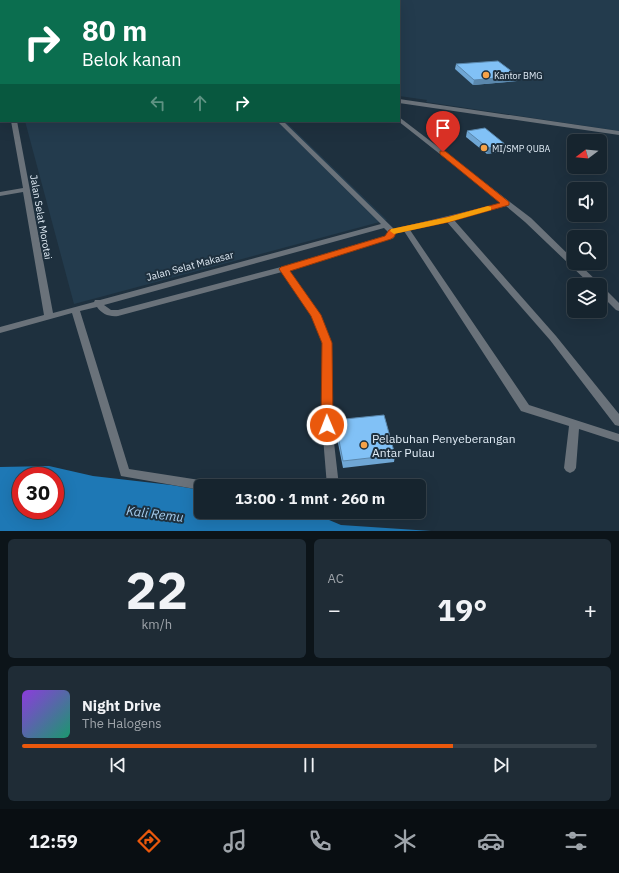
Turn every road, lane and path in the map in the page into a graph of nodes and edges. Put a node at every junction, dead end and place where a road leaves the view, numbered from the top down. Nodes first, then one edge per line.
1 (400, 101) edge
2 (400, 121) edge
3 (14, 122) edge
4 (281, 122) edge
5 (619, 133) edge
6 (25, 190) junction
7 (0, 194) edge
8 (506, 204) junction
9 (449, 220) junction
10 (389, 228) junction
11 (406, 229) junction
12 (284, 269) junction
13 (589, 278) edge
14 (607, 296) edge
15 (98, 302) junction
16 (619, 308) edge
17 (75, 309) junction
18 (49, 317) junction
19 (0, 330) edge
20 (619, 422) edge
21 (574, 425) junction
22 (619, 438) edge
23 (570, 468) dead end
24 (332, 479) edge
25 (194, 484) edge

1 - 5 street
2 - 8 street
3 - 6 street, Jalan Selat Morotai
4 - 10 street
6 - 7 street
6 - 18 street, Jalan Selat Morotai
8 - 9 street, Jalan Selat Makasar
8 - 13 street
9 - 11 street, Jalan Selat Makasar
9 - 20 street
10 - 11 street, Jalan Selat Makasar
10 - 12 street
10 - 15 street, Jalan Selat Makasar
11 - 21 street
12 - 15 street
12 - 24 street
14 - 16 street
15 - 17 street, Jalan Selat Makasar
17 - 18 street, Jalan Selat Makasar
17 - 25 street
18 - 19 street, Jalan Selat Makasar
21 - 22 street
21 - 23 street

